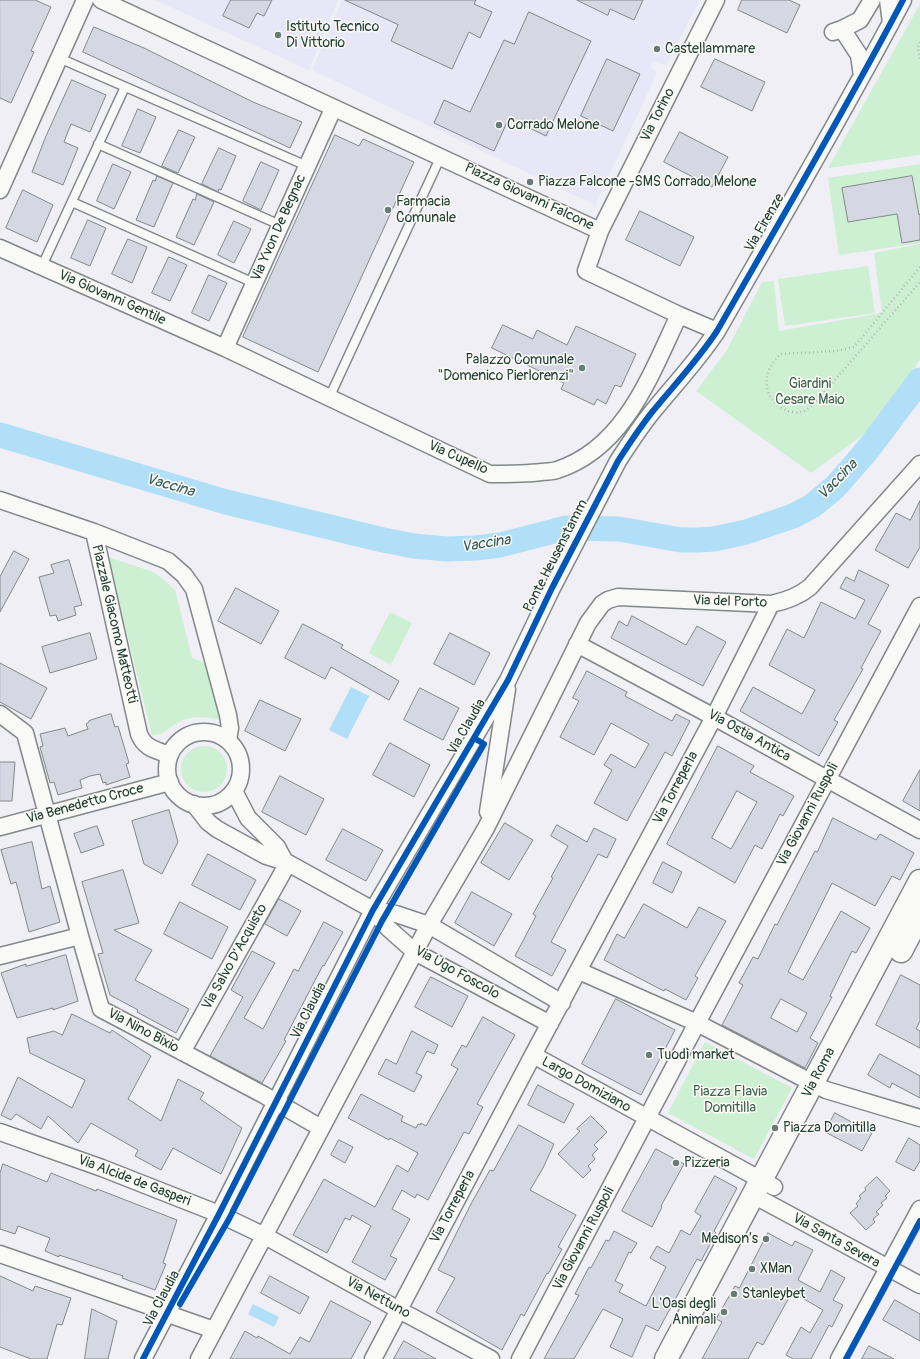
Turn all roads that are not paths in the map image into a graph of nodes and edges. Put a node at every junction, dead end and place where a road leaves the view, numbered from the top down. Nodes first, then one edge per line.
1 (85, 0) edge
2 (101, 0) edge
3 (716, 0) edge
4 (872, 0) edge
5 (888, 0) edge
6 (903, 0) edge
7 (891, 23) junction
8 (59, 58) junction
9 (862, 76) junction
10 (125, 86) junction
11 (333, 108) junction
12 (98, 144) junction
13 (441, 156) junction
14 (307, 166) junction
15 (0, 190) edge
16 (72, 202) junction
17 (280, 225) junction
18 (600, 231) junction
19 (0, 248) edge
20 (42, 266) junction
21 (254, 283) junction
22 (679, 315) junction
23 (716, 331) junction
24 (224, 348) junction
25 (329, 398) junction
26 (628, 444) joint
27 (920, 464) edge
28 (0, 500) edge
29 (94, 532) junction
30 (771, 604) junction
31 (920, 606) edge
32 (577, 644) junction
33 (508, 680) junction
34 (0, 714) edge
35 (714, 716) junction
36 (228, 741) junction
37 (170, 755) junction
38 (827, 780) junction
39 (170, 782) junction
40 (234, 791) junction
41 (194, 804) junction
42 (47, 814) junction
43 (0, 827) edge
44 (486, 828) junction
45 (920, 830) edge
46 (286, 861) junction
47 (920, 881) edge
48 (373, 910) junction
49 (920, 914) edge
50 (429, 925) junction
51 (80, 936) junction
52 (415, 952) junction
53 (0, 956) edge
54 (579, 971) junction
55 (562, 1003) junction
56 (697, 1023) junction
57 (550, 1024) junction
58 (182, 1052) junction
59 (533, 1055) junction
60 (819, 1087) junction
61 (276, 1102) junction
62 (647, 1118) junction
63 (920, 1118) edge
64 (321, 1128) junction
65 (0, 1132) edge
66 (763, 1191) junction
67 (920, 1209) edge
68 (219, 1214) junction
69 (265, 1236) junction
70 (0, 1254) edge
71 (723, 1268) junction
72 (887, 1268) junction
73 (920, 1286) edge
74 (399, 1310) junction
75 (168, 1314) junction
76 (214, 1330) junction
77 (143, 1359) edge
78 (199, 1359) edge
79 (373, 1359) edge
80 (491, 1359) edge
81 (520, 1359) edge
82 (666, 1359) edge
83 (682, 1359) edge
84 (839, 1359) edge

1 - 8 street
2 - 11 street
3 - 18 street, Via Torino
4 - 9 street
5 - 7 street
6 - 7 street, Via Firenze
7 - 9 street, Via Firenze
8 - 10 lane
8 - 15 street
9 - 23 street, Via Firenze
10 - 12 lane
10 - 14 lane
11 - 13 street
11 - 14 street, Via Yvon De Begnac
12 - 16 lane
12 - 17 lane
13 - 18 street, Piazza Giovanni Falcone
13 - 25 lane
14 - 17 street, Via Yvon De Begnac
16 - 20 lane
16 - 21 lane
17 - 21 street, Via Yvon De Begnac
18 - 22 street, Piazza Giovanni Falcone
19 - 20 street, Via Giovanni Gentile
20 - 24 street, Via Giovanni Gentile
21 - 24 street, Via Yvon De Begnac
22 - 23 street, Piazza Giovanni Falcone
22 - 25 street, Via Cupello
23 - 26 street, Via Firenze
24 - 25 street, Via Cupello
26 - 33 street, Ponte Heusenstamm
27 - 30 street, Via del Porto
28 - 29 street
29 - 36 street, Piazzale Giacomo Matteotti
29 - 37 street, Piazzale Giacomo Matteotti
30 - 32 street, Via del Porto
30 - 35 street, Via Torreperla
31 - 38 street, Via Giovanni Ruspoli
32 - 35 street, Via Ostia Antica
32 - 44 street, Via Claudia
33 - 44 street, Via Claudia
33 - 48 street, Via Claudia
34 - 42 street, Via Nino Bixio
35 - 38 street, Via Ostia Antica
35 - 54 street, Via Torreperla
36 - 37 street
36 - 40 street
37 - 39 street
38 - 45 street, Via Ostia Antica
38 - 56 street, Via Giovanni Ruspoli
39 - 41 street
39 - 42 street, Via Benedetto Croce
40 - 41 street
40 - 46 street, Via Ugo Foscolo
41 - 46 street, Via Ugo Foscolo
42 - 43 street, Via Benedetto Croce
42 - 51 street, Via Nino Bixio
44 - 50 street, Via Claudia
46 - 48 street, Via Ugo Foscolo
46 - 58 street, Via Salvo D'Acquisto
47 - 60 street, Via Roma
48 - 50 street, Via Ugo Foscolo
48 - 52 street, Via Ugo Foscolo
48 - 61 street, Via Claudia
49 - 60 street, Via Roma
50 - 52 street, Via Claudia
50 - 55 street, Via Ugo Foscolo
51 - 53 street
51 - 58 street, Via Nino Bixio
52 - 57 street, Via Ugo Foscolo
52 - 64 street, Via Claudia
54 - 55 street, Largo Domiziano
54 - 56 street
55 - 57 street, Largo Domiziano
56 - 60 street
56 - 62 street
57 - 59 street, Largo Domiziano
58 - 61 street, Via Nino Bixio
59 - 62 street, Largo Domiziano
59 - 74 street, Via Torreperla
60 - 63 street
60 - 66 street, Via Roma
61 - 64 street, Via Nino Bixio
61 - 68 street, Via Claudia
62 - 66 street
62 - 81 street, Via Giovanni Ruspoli
64 - 69 street, Via Claudia
65 - 68 street, Via Alcide de Gasperi
66 - 71 street, Via Roma
66 - 72 street, Via Santa Severa
67 - 72 street
68 - 69 street, Via Alcide de Gasperi
68 - 75 street, Via Claudia
69 - 74 street, Via Nettuno
69 - 76 street, Via Claudia
70 - 75 street
71 - 82 street, Via Roma
71 - 83 street, Via Roma
72 - 73 street, Via Santa Severa
72 - 84 street
74 - 79 street, Via Torreperla
74 - 80 street, Via Nettuno
75 - 76 street
75 - 77 street, Via Claudia
76 - 78 street, Via Claudia

